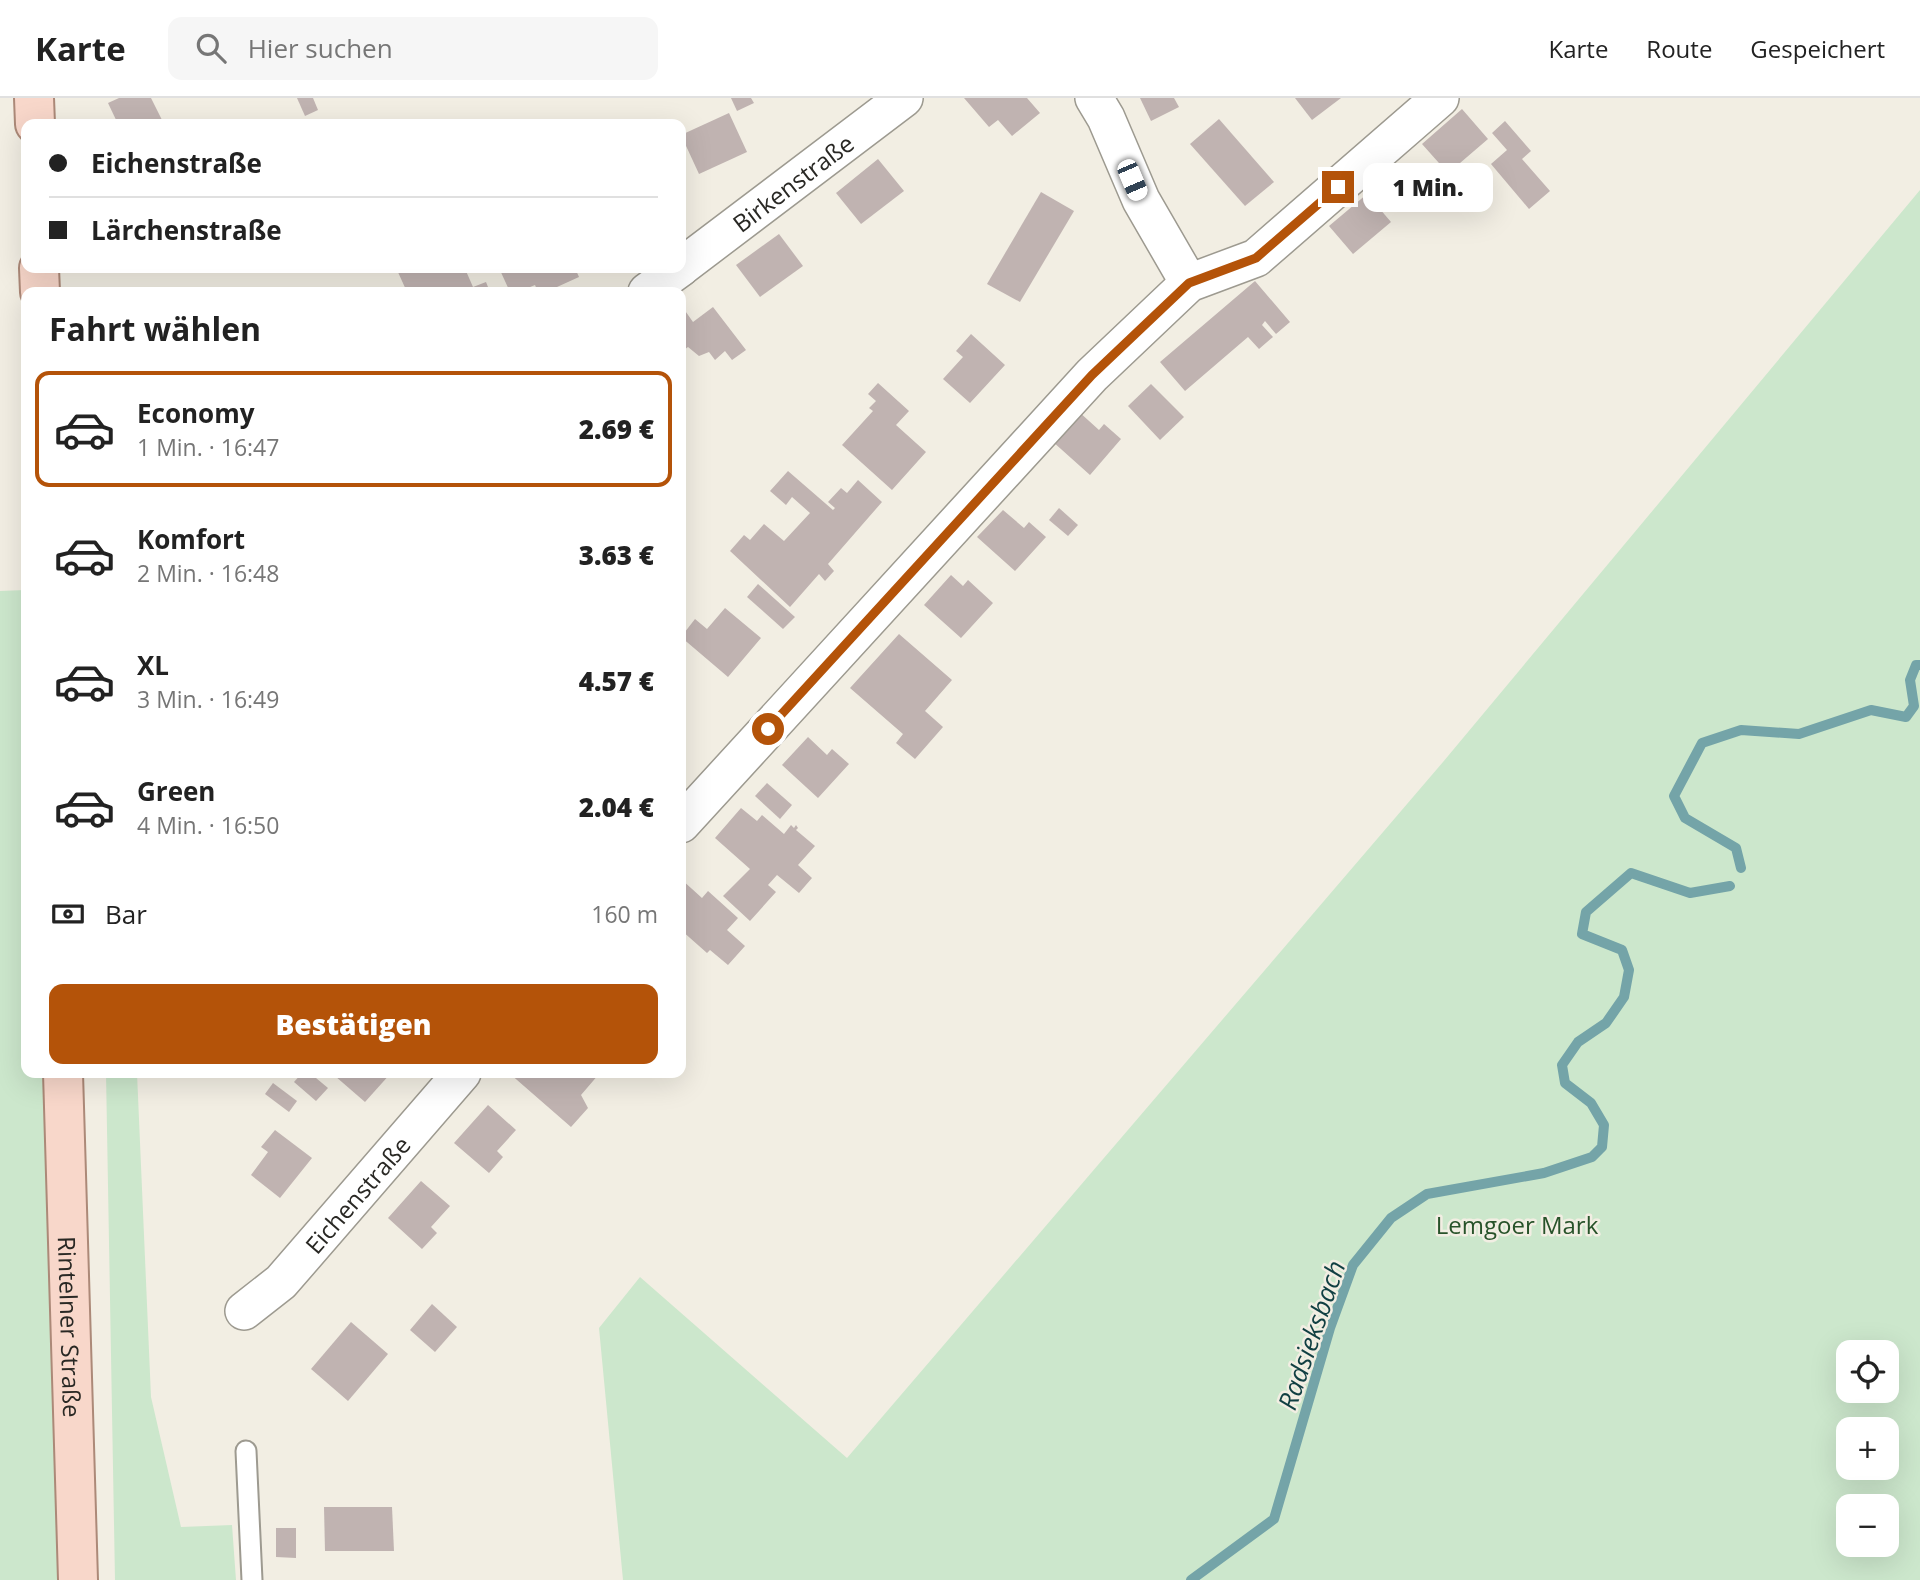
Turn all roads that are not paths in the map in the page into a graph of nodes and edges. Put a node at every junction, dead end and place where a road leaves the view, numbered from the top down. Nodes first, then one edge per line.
1 (34, 98) edge
2 (904, 98) edge
3 (1094, 98) edge
4 (1440, 98) edge
5 (35, 119) edge
6 (686, 262) edge
7 (672, 273) edge
8 (1189, 283) junction
9 (654, 287) edge
10 (686, 819) edge
11 (64, 1078) edge
12 (458, 1078) edge
13 (244, 1311) dead end
14 (246, 1451) dead end
15 (78, 1580) edge
16 (252, 1580) edge

1 - 5 main road
2 - 6 street, Birkenstraße
3 - 8 street
4 - 8 street
7 - 9 street, Birkenstraße
8 - 10 street
11 - 15 main road, Rintelner Straße
12 - 13 street, Eichenstraße
14 - 16 lane

